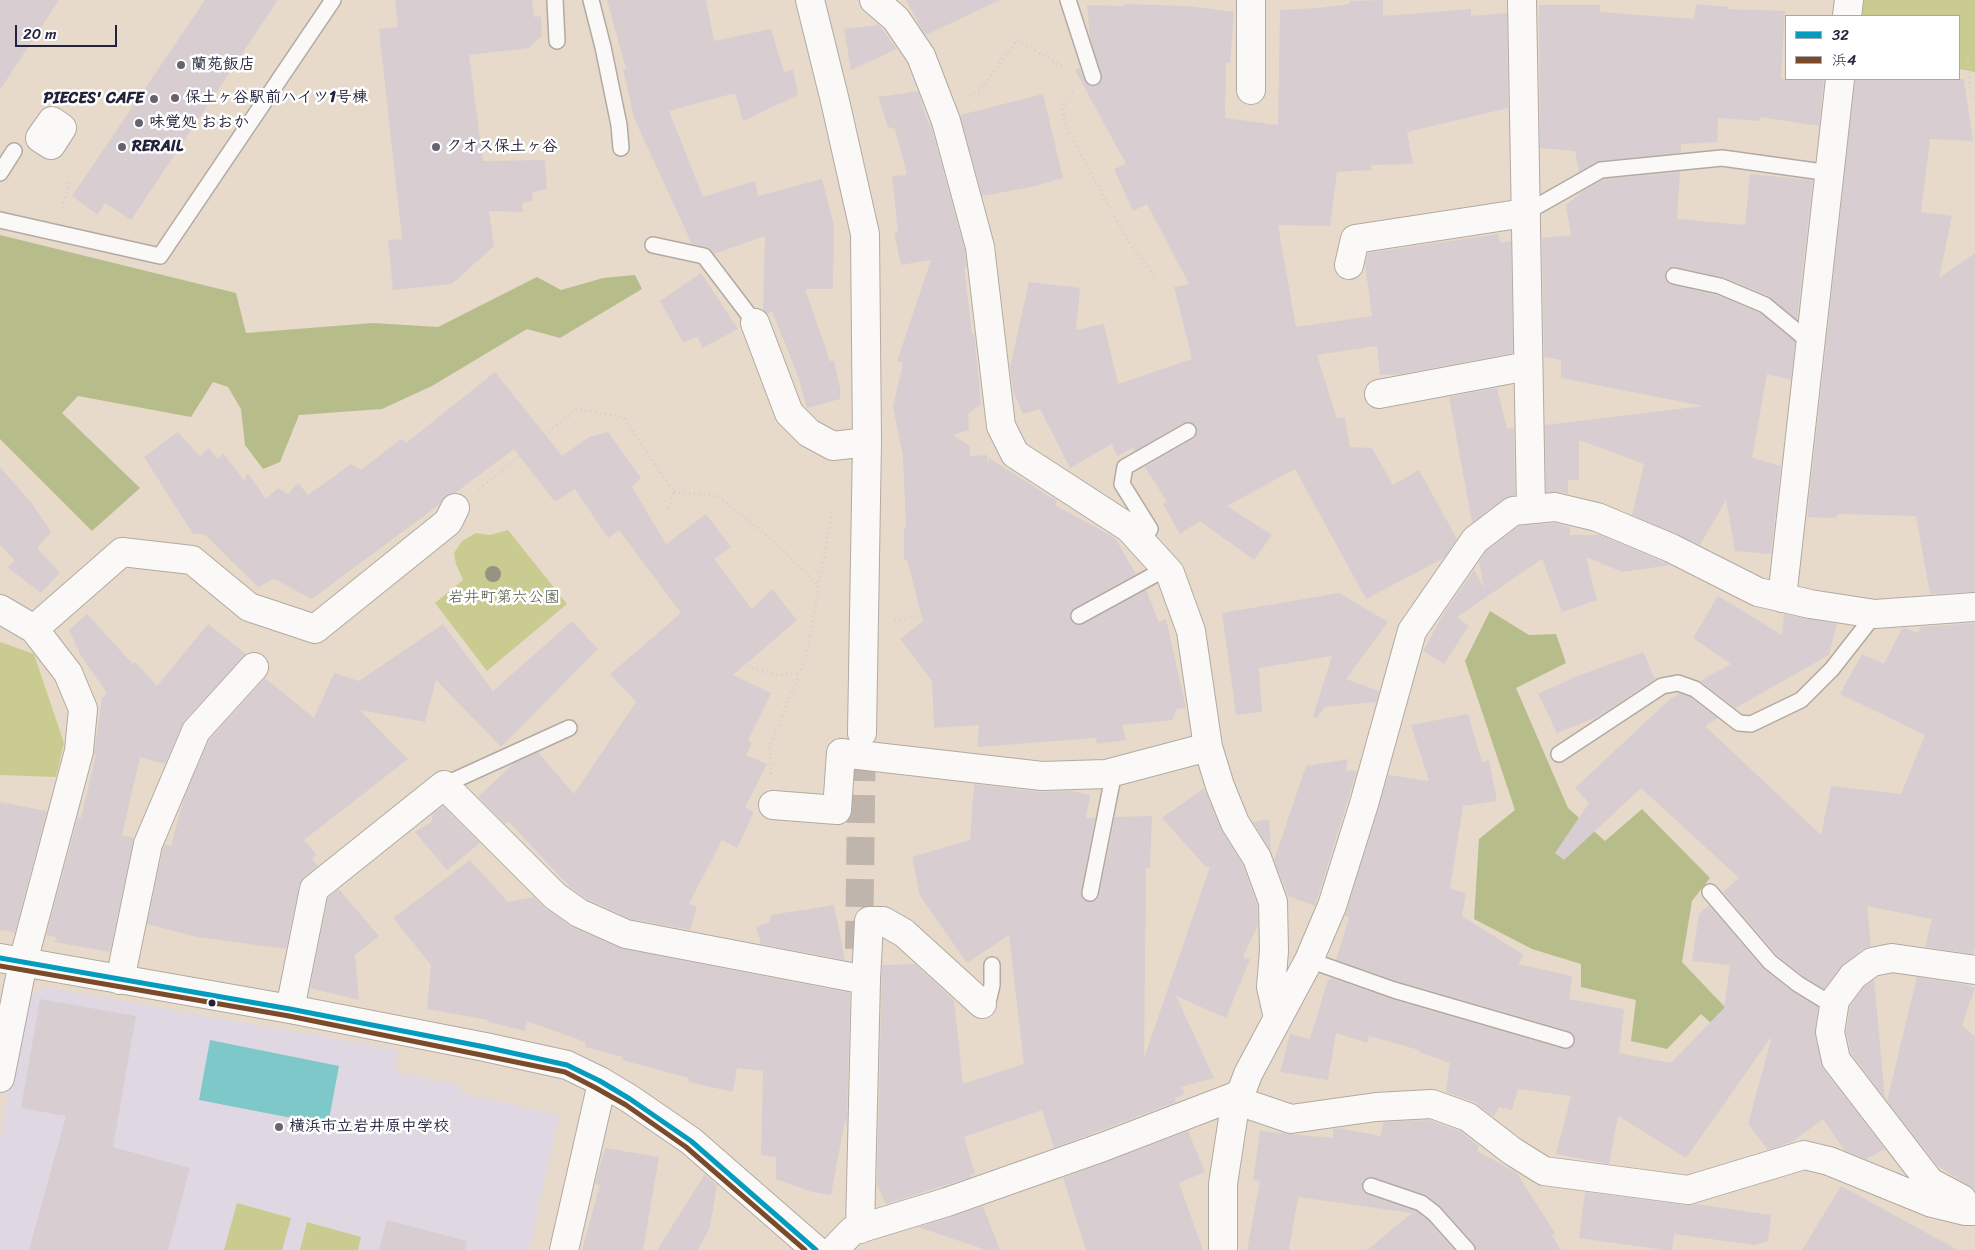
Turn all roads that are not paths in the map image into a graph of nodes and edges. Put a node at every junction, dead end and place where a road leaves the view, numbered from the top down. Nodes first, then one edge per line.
1 (333, 0) edge
2 (555, 0) edge
3 (591, 0) edge
4 (810, 0) edge
5 (874, 0) edge
6 (1068, 0) edge
7 (1252, 0) edge
8 (1522, 0) edge
9 (1849, 0) edge
10 (1847, 15) edge
11 (557, 42) dead end
12 (1093, 77) road end
13 (1840, 80) edge
14 (1251, 90) dead end
15 (621, 148) dead end
16 (14, 151) dead end
17 (0, 173) edge
18 (1830, 173) junction
19 (1526, 213) junction
20 (0, 220) edge
21 (653, 245) dead end
22 (1349, 265) dead end
23 (1674, 276) dead end
24 (755, 323) joint
25 (1811, 343) junction
26 (1528, 366) junction
27 (1379, 394) dead end
28 (1188, 431) dead end
29 (867, 442) junction
30 (455, 508) road end
31 (1531, 509) junction
32 (1142, 543) junction
33 (1166, 569) junction
34 (1782, 598) junction
35 (1975, 607) edge
36 (0, 609) edge
37 (1875, 614) junction
38 (1079, 616) dead end
39 (34, 629) junction
40 (254, 668) dead end
41 (569, 728) dead end
42 (862, 733) tunnel mouth
43 (1208, 746) junction
44 (1559, 754) dead end
45 (1114, 772) junction
46 (444, 785) junction
47 (773, 805) road end
48 (1710, 892) dead end
49 (1090, 893) dead end
50 (11, 960) edge
51 (1309, 960) junction
52 (992, 965) dead end
53 (1975, 970) edge
54 (120, 980) junction
55 (866, 980) junction
56 (982, 1004) joint
57 (1834, 1006) junction
58 (290, 1010) junction
59 (1278, 1018) junction
60 (1566, 1040) dead end
61 (0, 1078) edge
62 (602, 1083) junction
63 (1240, 1097) junction
64 (1372, 1186) dead end
65 (1975, 1206) edge
66 (1975, 1211) edge
67 (860, 1229) junction
68 (564, 1250) edge
69 (816, 1250) edge
70 (834, 1250) edge
71 (1223, 1250) edge
72 (1467, 1250) edge

1 - 20 lane
2 - 11 lane
3 - 15 lane
4 - 29 street
5 - 32 street
6 - 12 lane
7 - 14 street
8 - 19 street
9 - 10 street
13 - 18 street
16 - 17 lane
18 - 19 lane
18 - 25 street
19 - 22 street
19 - 26 street
21 - 24 lane
23 - 25 lane
24 - 29 street
25 - 34 street
26 - 27 street
26 - 31 street
28 - 32 lane
29 - 42 street
30 - 39 street
31 - 34 street
31 - 51 street
32 - 33 street
33 - 38 lane
33 - 43 street
34 - 37 street
35 - 37 street
36 - 39 street
37 - 44 lane
39 - 50 street
40 - 54 street
41 - 46 lane
43 - 45 street
43 - 59 street
45 - 47 street
45 - 49 lane
46 - 55 street
46 - 58 street
48 - 57 lane
50 - 54 street
50 - 61 street
51 - 59 street
51 - 60 lane
52 - 56 lane
53 - 57 street
54 - 58 street
55 - 56 street
55 - 67 street
57 - 65 street
58 - 62 street
59 - 63 street
62 - 68 street
62 - 69 street
63 - 66 street
63 - 67 street
63 - 71 street
64 - 72 lane
67 - 70 street

